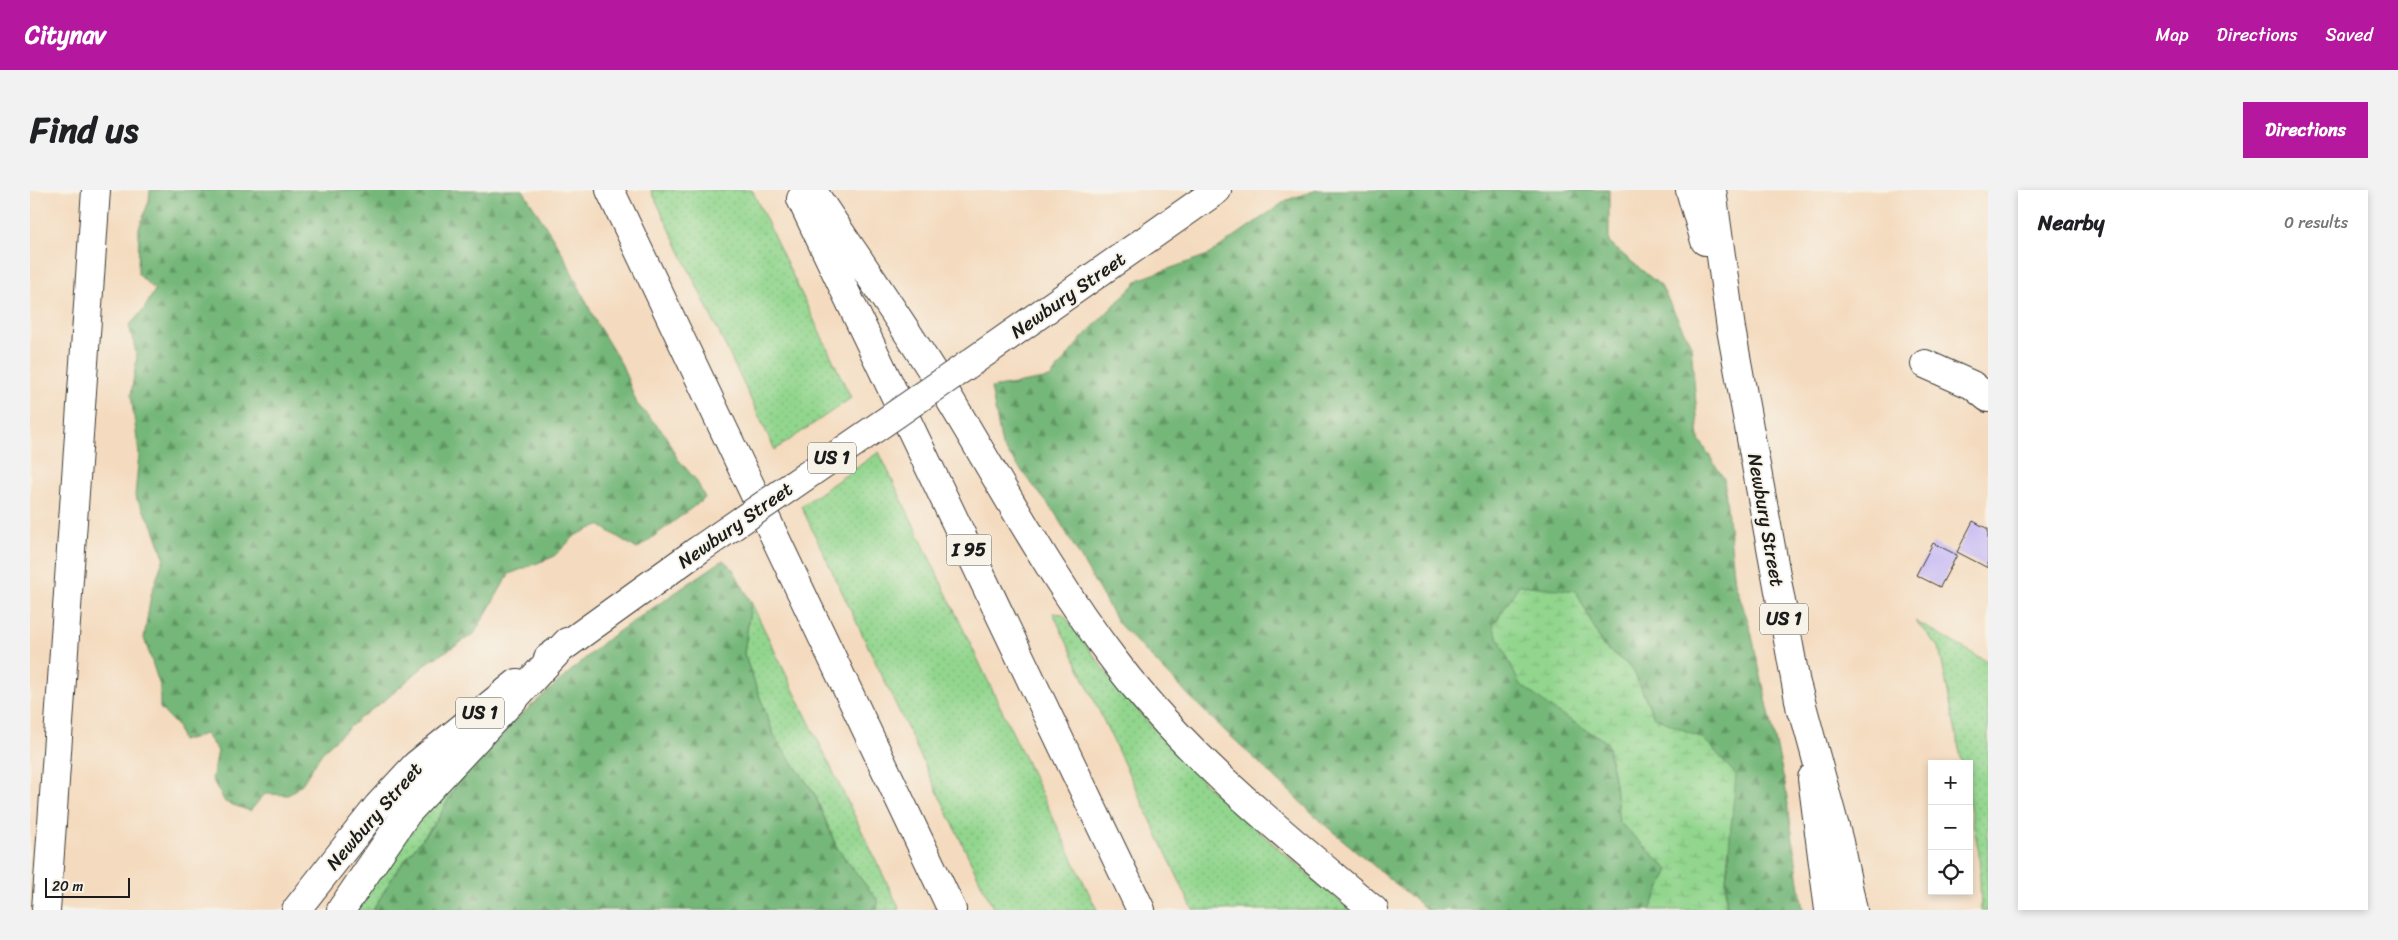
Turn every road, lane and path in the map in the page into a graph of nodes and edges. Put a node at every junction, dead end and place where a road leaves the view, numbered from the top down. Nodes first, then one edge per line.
1 (96, 190) edge
2 (610, 190) edge
3 (797, 190) edge
4 (812, 190) edge
5 (1219, 190) edge
6 (1690, 190) edge
7 (1712, 190) edge
8 (1731, 329) junction
9 (1925, 364) dead end
10 (1988, 398) edge
11 (567, 642) junction
12 (1797, 687) junction
13 (46, 910) edge
14 (296, 910) edge
15 (341, 910) edge
16 (952, 910) edge
17 (1141, 910) edge
18 (1374, 910) edge
19 (1829, 910) edge
20 (1853, 910) edge

1 - 13 main road
2 - 16 main road
3 - 17 main road, I 95
4 - 18 main road
5 - 11 main road, Newbury Street / US 1, bridge
6 - 8 main road
7 - 8 main road, Newbury Street / US 1
8 - 12 main road, Newbury Street / US 1
9 - 10 main road
11 - 14 main road, Newbury Street / US 1
11 - 15 main road
12 - 19 main road, Newbury Street / US 1
12 - 20 main road

